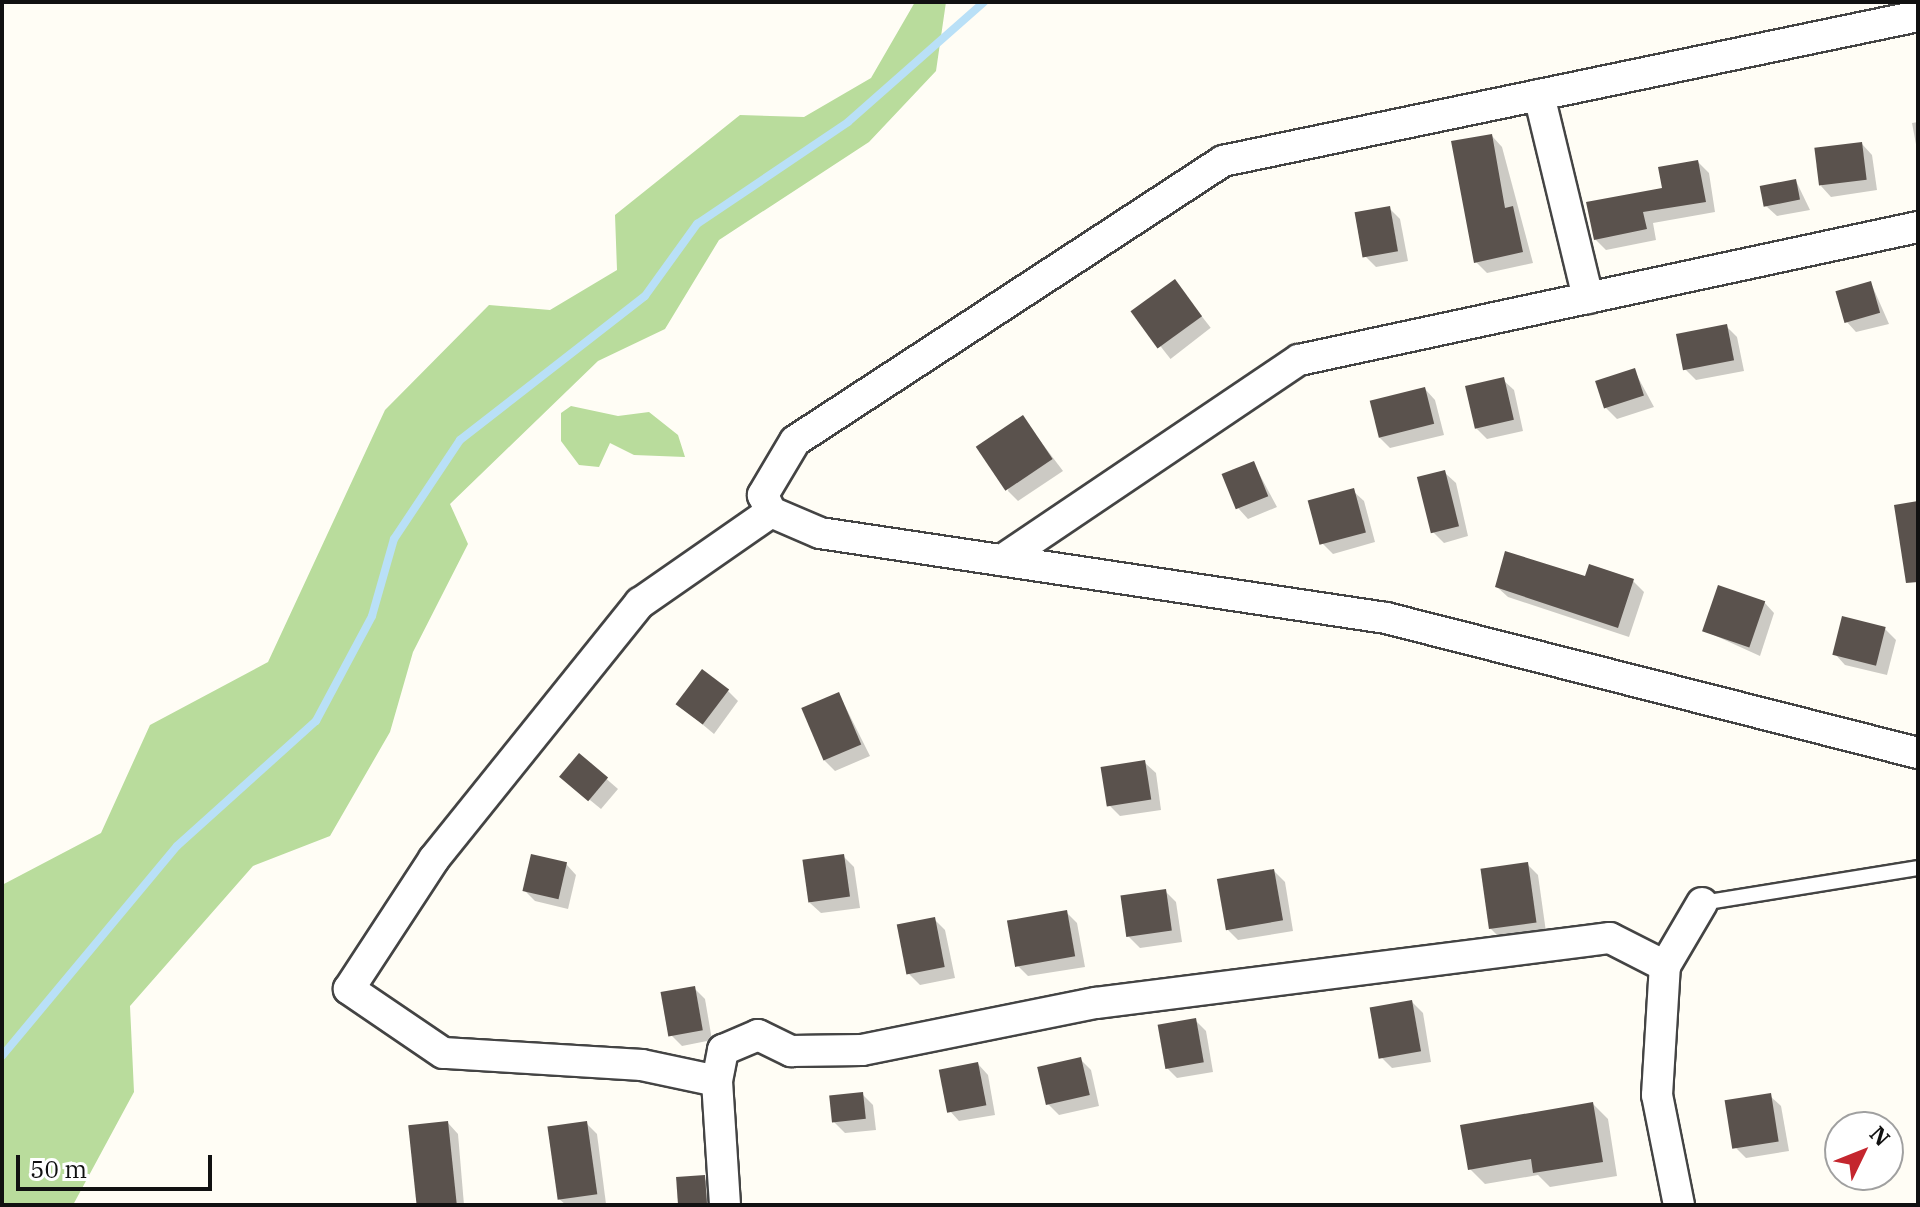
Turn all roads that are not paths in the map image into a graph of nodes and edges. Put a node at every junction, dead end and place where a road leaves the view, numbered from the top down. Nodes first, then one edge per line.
1 (1918, 16) edge
2 (1539, 95) junction
3 (1918, 227) edge
4 (1588, 298) junction
5 (771, 512) junction
6 (1002, 560) junction
7 (1918, 753) edge
8 (1918, 868) edge
9 (1702, 903) joint
10 (1665, 966) junction
11 (717, 1081) junction
12 (725, 1205) edge
13 (1679, 1205) edge

1 - 2 street
2 - 4 street
2 - 5 street
3 - 4 street
4 - 6 street
5 - 6 street
5 - 11 street
6 - 7 street
8 - 9 lane
9 - 10 street
10 - 11 street
10 - 13 street
11 - 12 street

